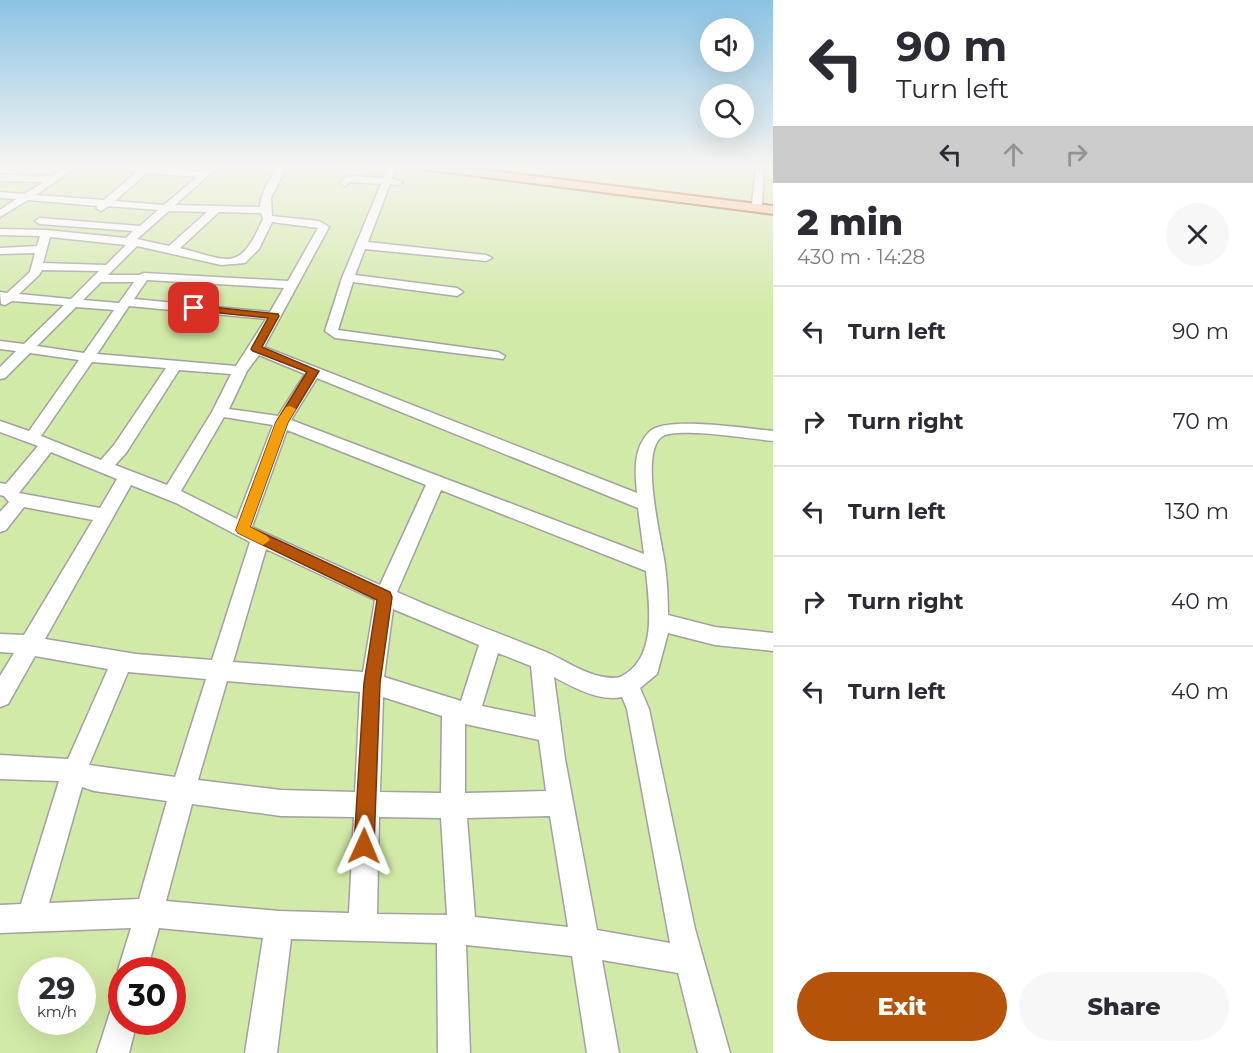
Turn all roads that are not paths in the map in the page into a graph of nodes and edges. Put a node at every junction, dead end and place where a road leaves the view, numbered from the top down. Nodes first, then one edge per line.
1 (41, 215) edge
2 (92, 215) edge
3 (158, 215) edge
4 (209, 215) edge
5 (266, 215) joint
6 (377, 215) edge
7 (35, 220) junction
8 (82, 224) junction
9 (142, 229) junction
10 (0, 232) edge
11 (20, 232) junction
12 (46, 233) junction
13 (67, 236) junction
14 (130, 243) junction
15 (361, 245) junction
16 (41, 249) junction
17 (172, 249) junction
18 (0, 251) edge
19 (486, 258) dead end
20 (212, 260) junction
21 (36, 266) junction
22 (108, 268) junction
23 (97, 278) junction
24 (348, 278) junction
25 (141, 279) junction
26 (194, 279) junction
27 (292, 285) junction
28 (457, 292) dead end
29 (5, 296) edge
30 (72, 303) junction
31 (124, 304) junction
32 (0, 305) edge
33 (274, 316) junction
34 (0, 345) edge
35 (24, 349) junction
36 (256, 349) junction
37 (498, 356) dead end
38 (87, 357) junction
39 (175, 365) junction
40 (240, 371) junction
41 (314, 371) junction
42 (0, 375) edge
43 (220, 412) junction
44 (282, 422) junction
45 (0, 426) edge
46 (773, 436) edge
47 (40, 441) junction
48 (104, 467) junction
49 (127, 477) junction
50 (436, 482) junction
51 (10, 493) edge
52 (171, 493) junction
53 (644, 503) junction
54 (104, 515) junction
55 (0, 525) edge
56 (251, 534) junction
57 (656, 567) junction
58 (385, 597) junction
59 (658, 621) junction
60 (491, 642) junction
61 (773, 642) edge
62 (0, 643) edge
63 (28, 645) junction
64 (541, 660) junction
65 (122, 662) junction
66 (220, 672) junction
67 (372, 683) junction
68 (628, 686) junction
69 (0, 697) edge
70 (460, 712) junction
71 (548, 730) junction
72 (0, 767) edge
73 (74, 773) junction
74 (183, 790) junction
75 (562, 803) junction
76 (365, 805) junction
77 (453, 806) junction
78 (147, 913) junction
79 (31, 917) junction
80 (0, 919) edge
81 (279, 925) junction
82 (362, 928) junction
83 (457, 930) junction
84 (586, 944) junction
85 (136, 957) edge
86 (690, 961) junction
87 (118, 1035) edge
88 (113, 1053) edge
89 (261, 1053) edge
90 (454, 1053) edge
91 (603, 1053) edge
92 (714, 1053) edge

1 - 7 street
2 - 8 street
3 - 9 street
4 - 17 street
5 - 20 street
5 - 27 street
6 - 15 street
7 - 8 street
7 - 11 street
8 - 9 street
8 - 13 street
9 - 14 street
10 - 11 street
11 - 12 street
12 - 13 street
12 - 16 street
13 - 14 street
14 - 17 street
14 - 22 street
15 - 19 street
15 - 24 street
16 - 18 street
16 - 21 street
17 - 20 street
20 - 26 street
21 - 22 street
21 - 29 street
22 - 23 street
23 - 25 street
23 - 30 street
24 - 28 street
24 - 37 street
25 - 26 street
25 - 31 street
26 - 27 street
27 - 33 street
29 - 30 street
29 - 32 street
30 - 31 street
30 - 35 street
31 - 33 street
31 - 38 street
33 - 36 street
34 - 35 street
35 - 38 street
35 - 42 street
36 - 40 street
36 - 41 street
38 - 39 street
38 - 47 street
39 - 40 street
39 - 48 street
40 - 43 street
41 - 44 street
41 - 53 street
43 - 44 street
43 - 52 street
44 - 50 street
44 - 56 street
45 - 47 street
46 - 53 street
47 - 48 street
47 - 51 street
48 - 49 street
49 - 52 street
49 - 54 street
50 - 57 street
50 - 58 street
51 - 54 street
51 - 55 street
52 - 56 street
53 - 57 street
54 - 63 street
56 - 58 street
56 - 66 street
57 - 59 street
58 - 60 street
58 - 67 street
59 - 61 street
59 - 68 street
60 - 64 street
60 - 70 street
62 - 63 street
63 - 65 street
63 - 69 street
64 - 68 street
64 - 71 street
65 - 66 street
65 - 73 street
66 - 67 street
66 - 74 street
67 - 70 street
67 - 76 street
68 - 86 street
70 - 71 street
70 - 77 street
71 - 75 street
72 - 73 street
73 - 74 street
73 - 79 street
74 - 76 street
74 - 78 street
75 - 77 street
75 - 84 street
76 - 77 street
76 - 82 street
77 - 83 street
78 - 79 street
78 - 81 street
78 - 85 street
79 - 80 street
81 - 82 street
81 - 89 street
82 - 83 street
83 - 84 street
83 - 90 street
84 - 86 street
84 - 91 street
86 - 92 street
87 - 88 street

